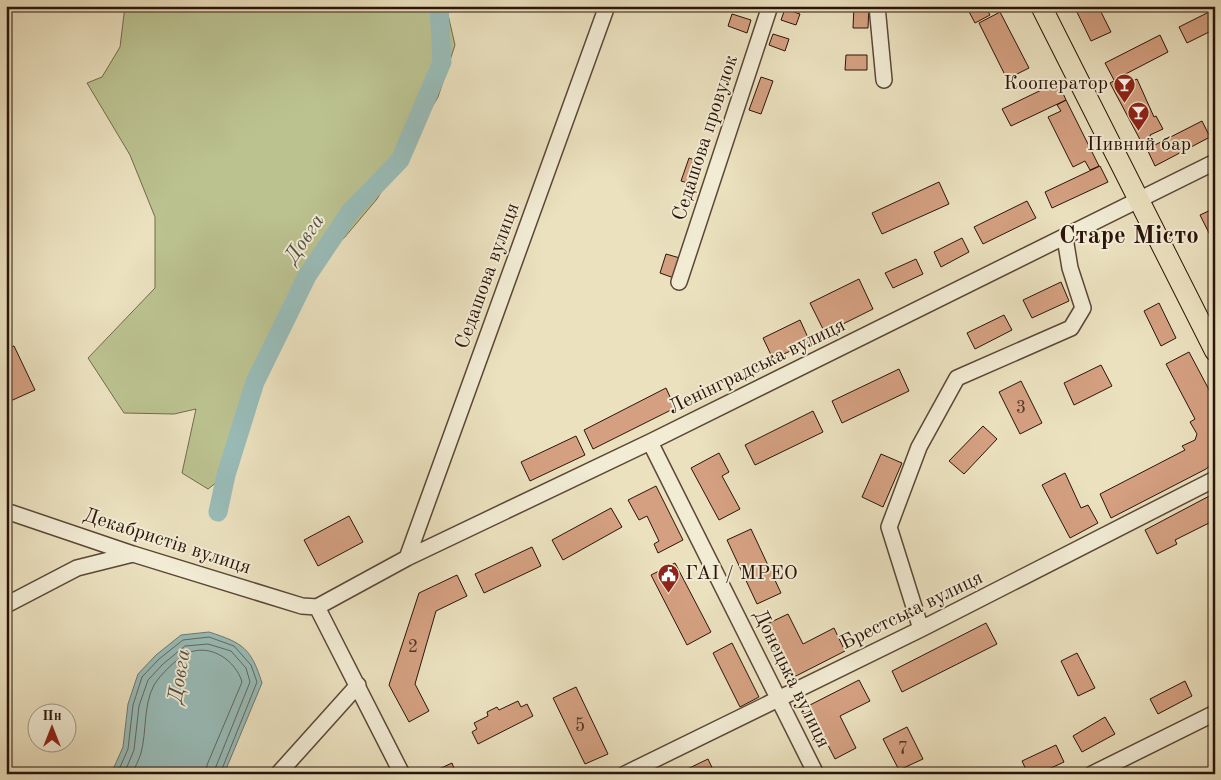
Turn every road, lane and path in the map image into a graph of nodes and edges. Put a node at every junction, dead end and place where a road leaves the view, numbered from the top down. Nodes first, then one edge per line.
1 (607, 6) edge
2 (770, 6) edge
3 (877, 6) edge
4 (1041, 6) edge
5 (884, 80) dead end
6 (1215, 162) edge
7 (1140, 201) junction
8 (1065, 238) junction
9 (679, 282) dead end
10 (1215, 351) edge
11 (650, 442) junction
12 (1215, 479) edge
13 (6, 511) edge
14 (133, 554) junction
15 (407, 558) junction
16 (6, 605) edge
17 (317, 607) junction
18 (921, 630) junction
19 (358, 686) junction
20 (778, 699) junction
21 (1215, 713) edge
22 (278, 774) edge
23 (402, 774) edge
24 (625, 774) edge
25 (816, 774) edge
26 (1092, 774) edge

1 - 15 street, Седашова вулиця
2 - 9 street, Седашова провулок
3 - 5 street
4 - 7 main road
6 - 7 street, Ленінградська вулиця
7 - 8 street, Ленінградська вулиця
7 - 10 main road
8 - 11 street, Ленінградська вулиця
8 - 18 street
11 - 15 street, Ленінградська вулиця
11 - 20 street, Донецька вулиця
12 - 18 street, Брестська вулиця
13 - 14 street, Декабристів вулиця
14 - 16 street
14 - 17 street, Декабристів вулиця
15 - 17 street, Ленінградська вулиця
17 - 19 street
18 - 20 street, Брестська вулиця
19 - 22 street
19 - 23 street
20 - 24 street, Брестська вулиця
20 - 25 street, Донецька вулиця
21 - 26 street

